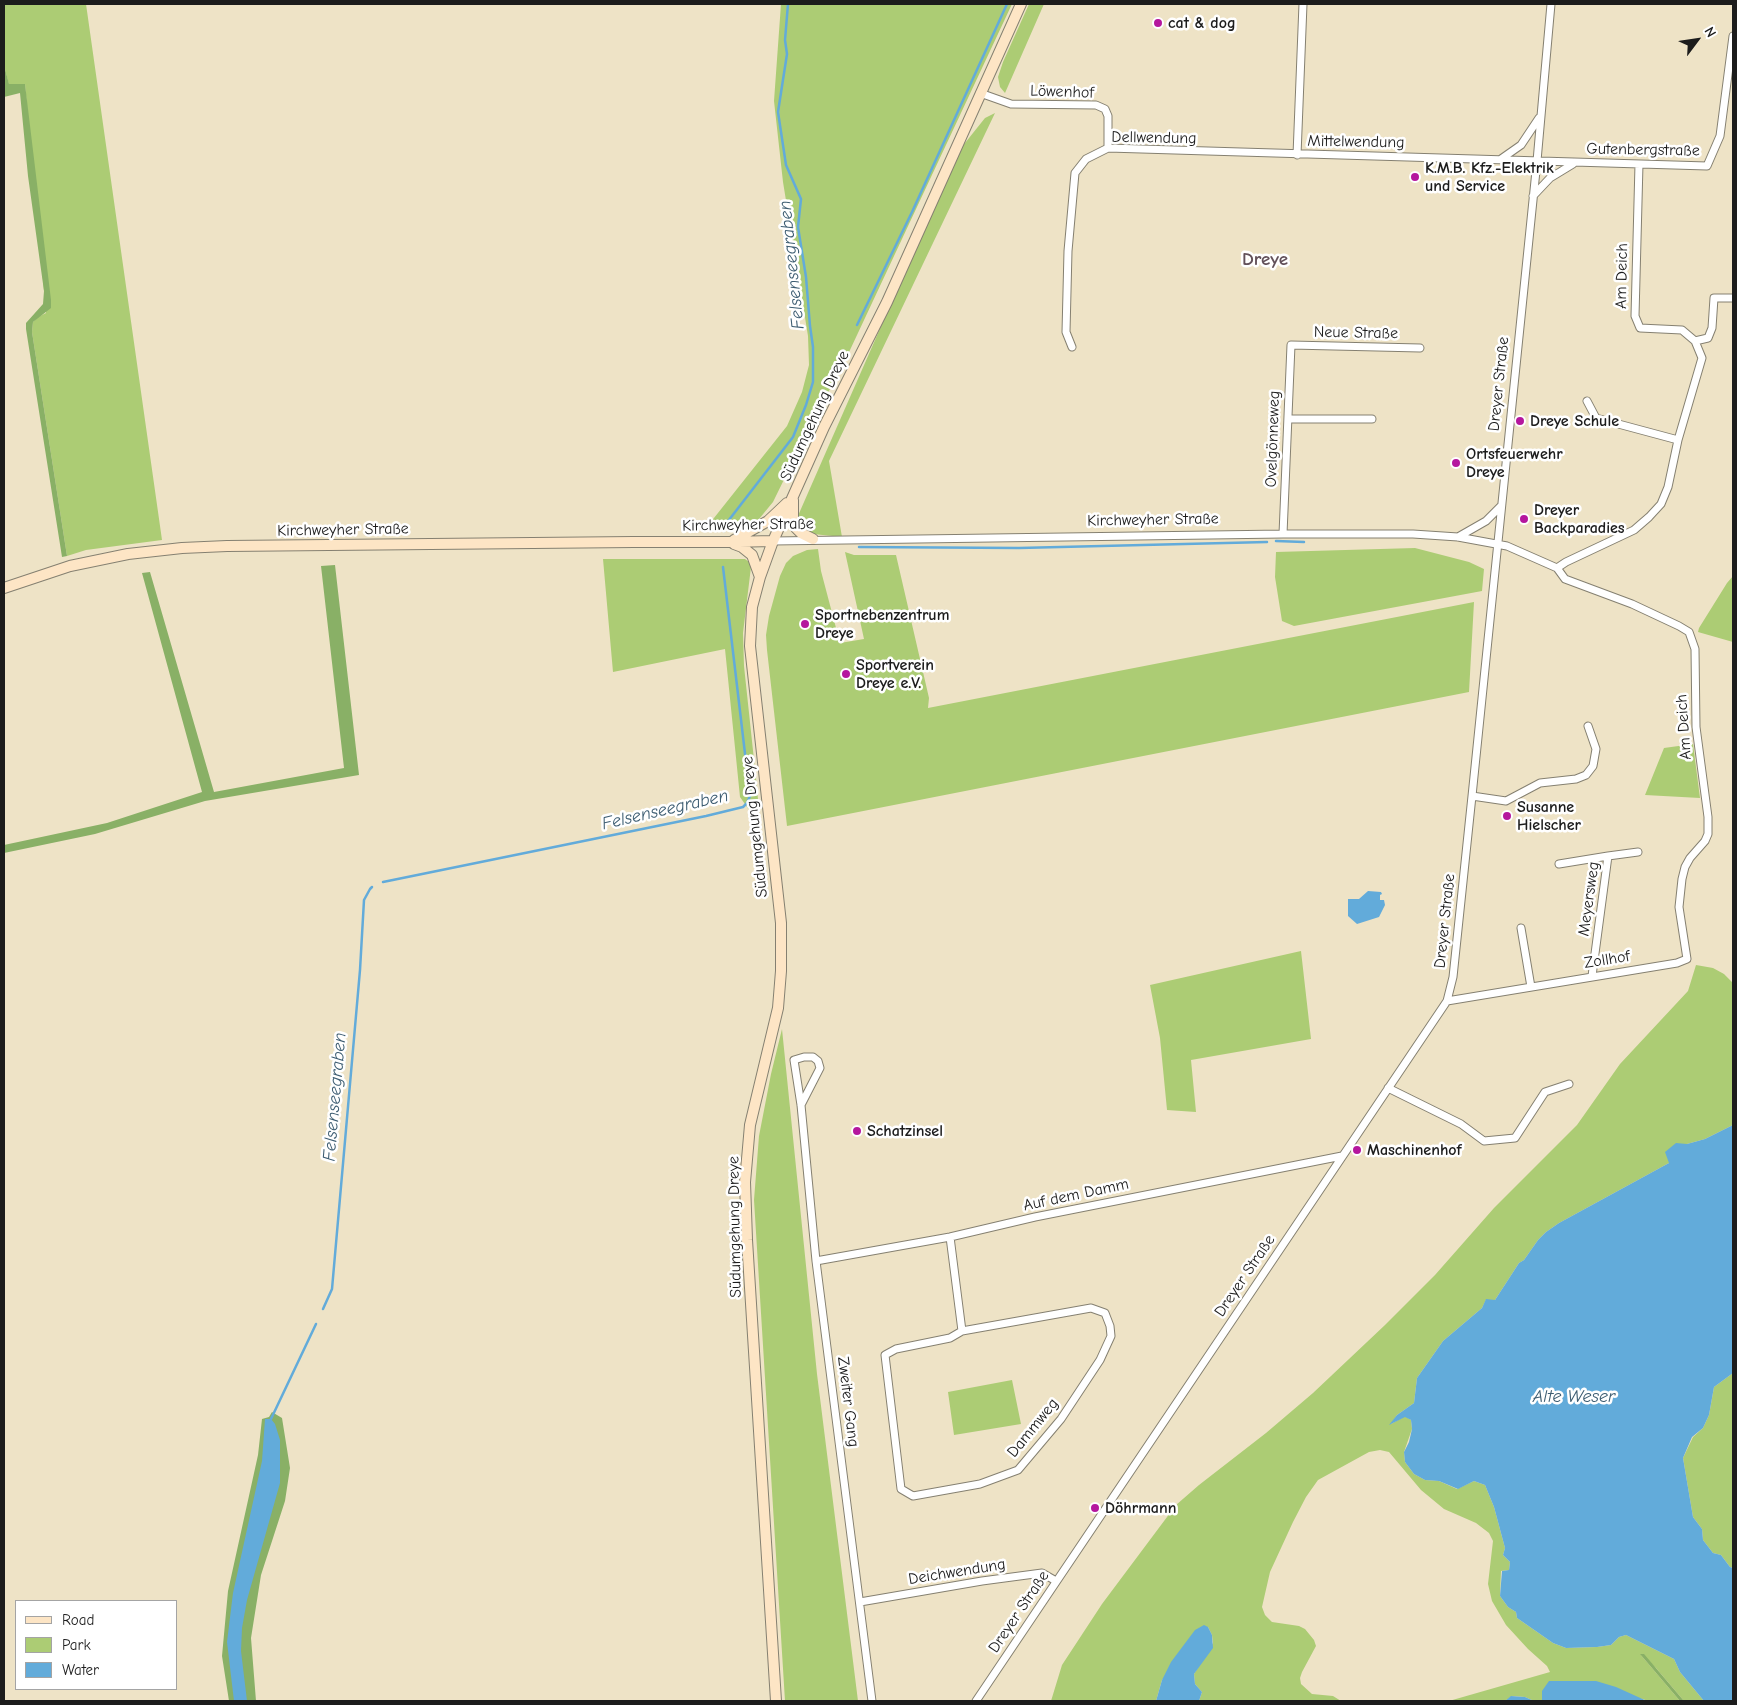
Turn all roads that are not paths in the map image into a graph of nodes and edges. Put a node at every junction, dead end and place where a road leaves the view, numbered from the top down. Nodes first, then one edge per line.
1 (1021, 4) edge
2 (1303, 4) edge
3 (1551, 4) edge
4 (1733, 36) edge
5 (980, 93) junction
6 (1540, 116) junction
7 (1108, 148) junction
8 (1296, 155) junction
9 (1500, 159) junction
10 (1537, 161) junction
11 (1575, 162) junction
12 (1639, 164) junction
13 (1533, 197) junction
14 (1733, 298) edge
15 (1695, 341) junction
16 (1290, 345) joint
17 (1072, 347) dead end
18 (1420, 348) dead end
19 (1588, 401) dead end
20 (1288, 419) junction
21 (1372, 419) dead end
22 (1678, 440) junction
23 (794, 495) junction
24 (1501, 506) junction
25 (1283, 534) junction
26 (1458, 537) junction
27 (813, 539) junction
28 (773, 540) junction
29 (728, 542) junction
30 (1498, 544) junction
31 (1557, 568) junction
32 (760, 577) junction
33 (4, 588) edge
34 (1588, 726) dead end
35 (1472, 796) junction
36 (1638, 852) dead end
37 (1608, 856) junction
38 (1559, 864) dead end
39 (1521, 928) dead end
40 (1687, 959) joint
41 (1592, 976) junction
42 (1531, 987) junction
43 (1447, 1001) junction
44 (1569, 1084) dead end
45 (1388, 1088) junction
46 (801, 1105) junction
47 (1342, 1156) junction
48 (950, 1237) junction
49 (816, 1261) junction
50 (962, 1331) junction
51 (1056, 1581) junction
52 (860, 1602) junction
53 (776, 1701) edge
54 (872, 1701) edge
55 (976, 1701) edge

1 - 5 main road, Südumgehung Dreye
2 - 8 street, Mittelwendung
3 - 6 street, Dreyer Straße
4 - 12 street, Gutenbergstraße
5 - 7 street, Löwenhof
5 - 23 main road, Südumgehung Dreye
6 - 9 street
6 - 10 street, Dreyer Straße
7 - 8 street, Dellwendung
7 - 17 street, Dellwendung
8 - 9 street, Mittelwendung
9 - 10 street, Mittelwendung
10 - 11 street, Gutenbergstraße
10 - 13 street, Dreyer Straße
11 - 12 street, Gutenbergstraße
11 - 13 street
12 - 15 street, Am Deich
13 - 24 street, Dreyer Straße
14 - 15 street
15 - 22 street
16 - 18 street, Neue Straße
16 - 20 street, Ovelgönneweg
19 - 22 street
20 - 21 street
20 - 25 street, Ovelgönneweg
22 - 31 street
23 - 27 main road
23 - 28 main road, Südumgehung Dreye
23 - 29 main road
24 - 26 street
24 - 30 street, Dreyer Straße
25 - 26 street, Kirchweyher Straße
25 - 27 street, Kirchweyher Straße
26 - 30 street, Kirchweyher Straße
27 - 28 street, Kirchweyher Straße
28 - 29 main road, Kirchweyher Straße
28 - 32 main road, Südumgehung Dreye
29 - 32 main road
29 - 33 main road, Kirchweyher Straße
30 - 31 street, Am Deich
30 - 35 street, Dreyer Straße
31 - 40 street, Am Deich
32 - 53 main road, Südumgehung Dreye
34 - 35 street
35 - 43 street, Dreyer Straße
36 - 37 street, Meyersweg
37 - 38 street, Meyersweg
37 - 41 street, Meyersweg
39 - 42 street
40 - 41 street, Zollhof
41 - 42 street, Zollhof
42 - 43 street, Zollhof
43 - 45 street, Dreyer Straße
44 - 45 street
45 - 47 street, Dreyer Straße
46 - 46 street, Zweiter Gang
46 - 49 street, Zweiter Gang
47 - 48 street, Auf dem Damm
47 - 51 street, Dreyer Straße
48 - 49 street, Auf dem Damm
48 - 50 street
49 - 52 street, Zweiter Gang
50 - 50 street, Dammweg
51 - 52 street, Deichwendung
51 - 55 street, Dreyer Straße
52 - 54 street, Zweiter Gang

